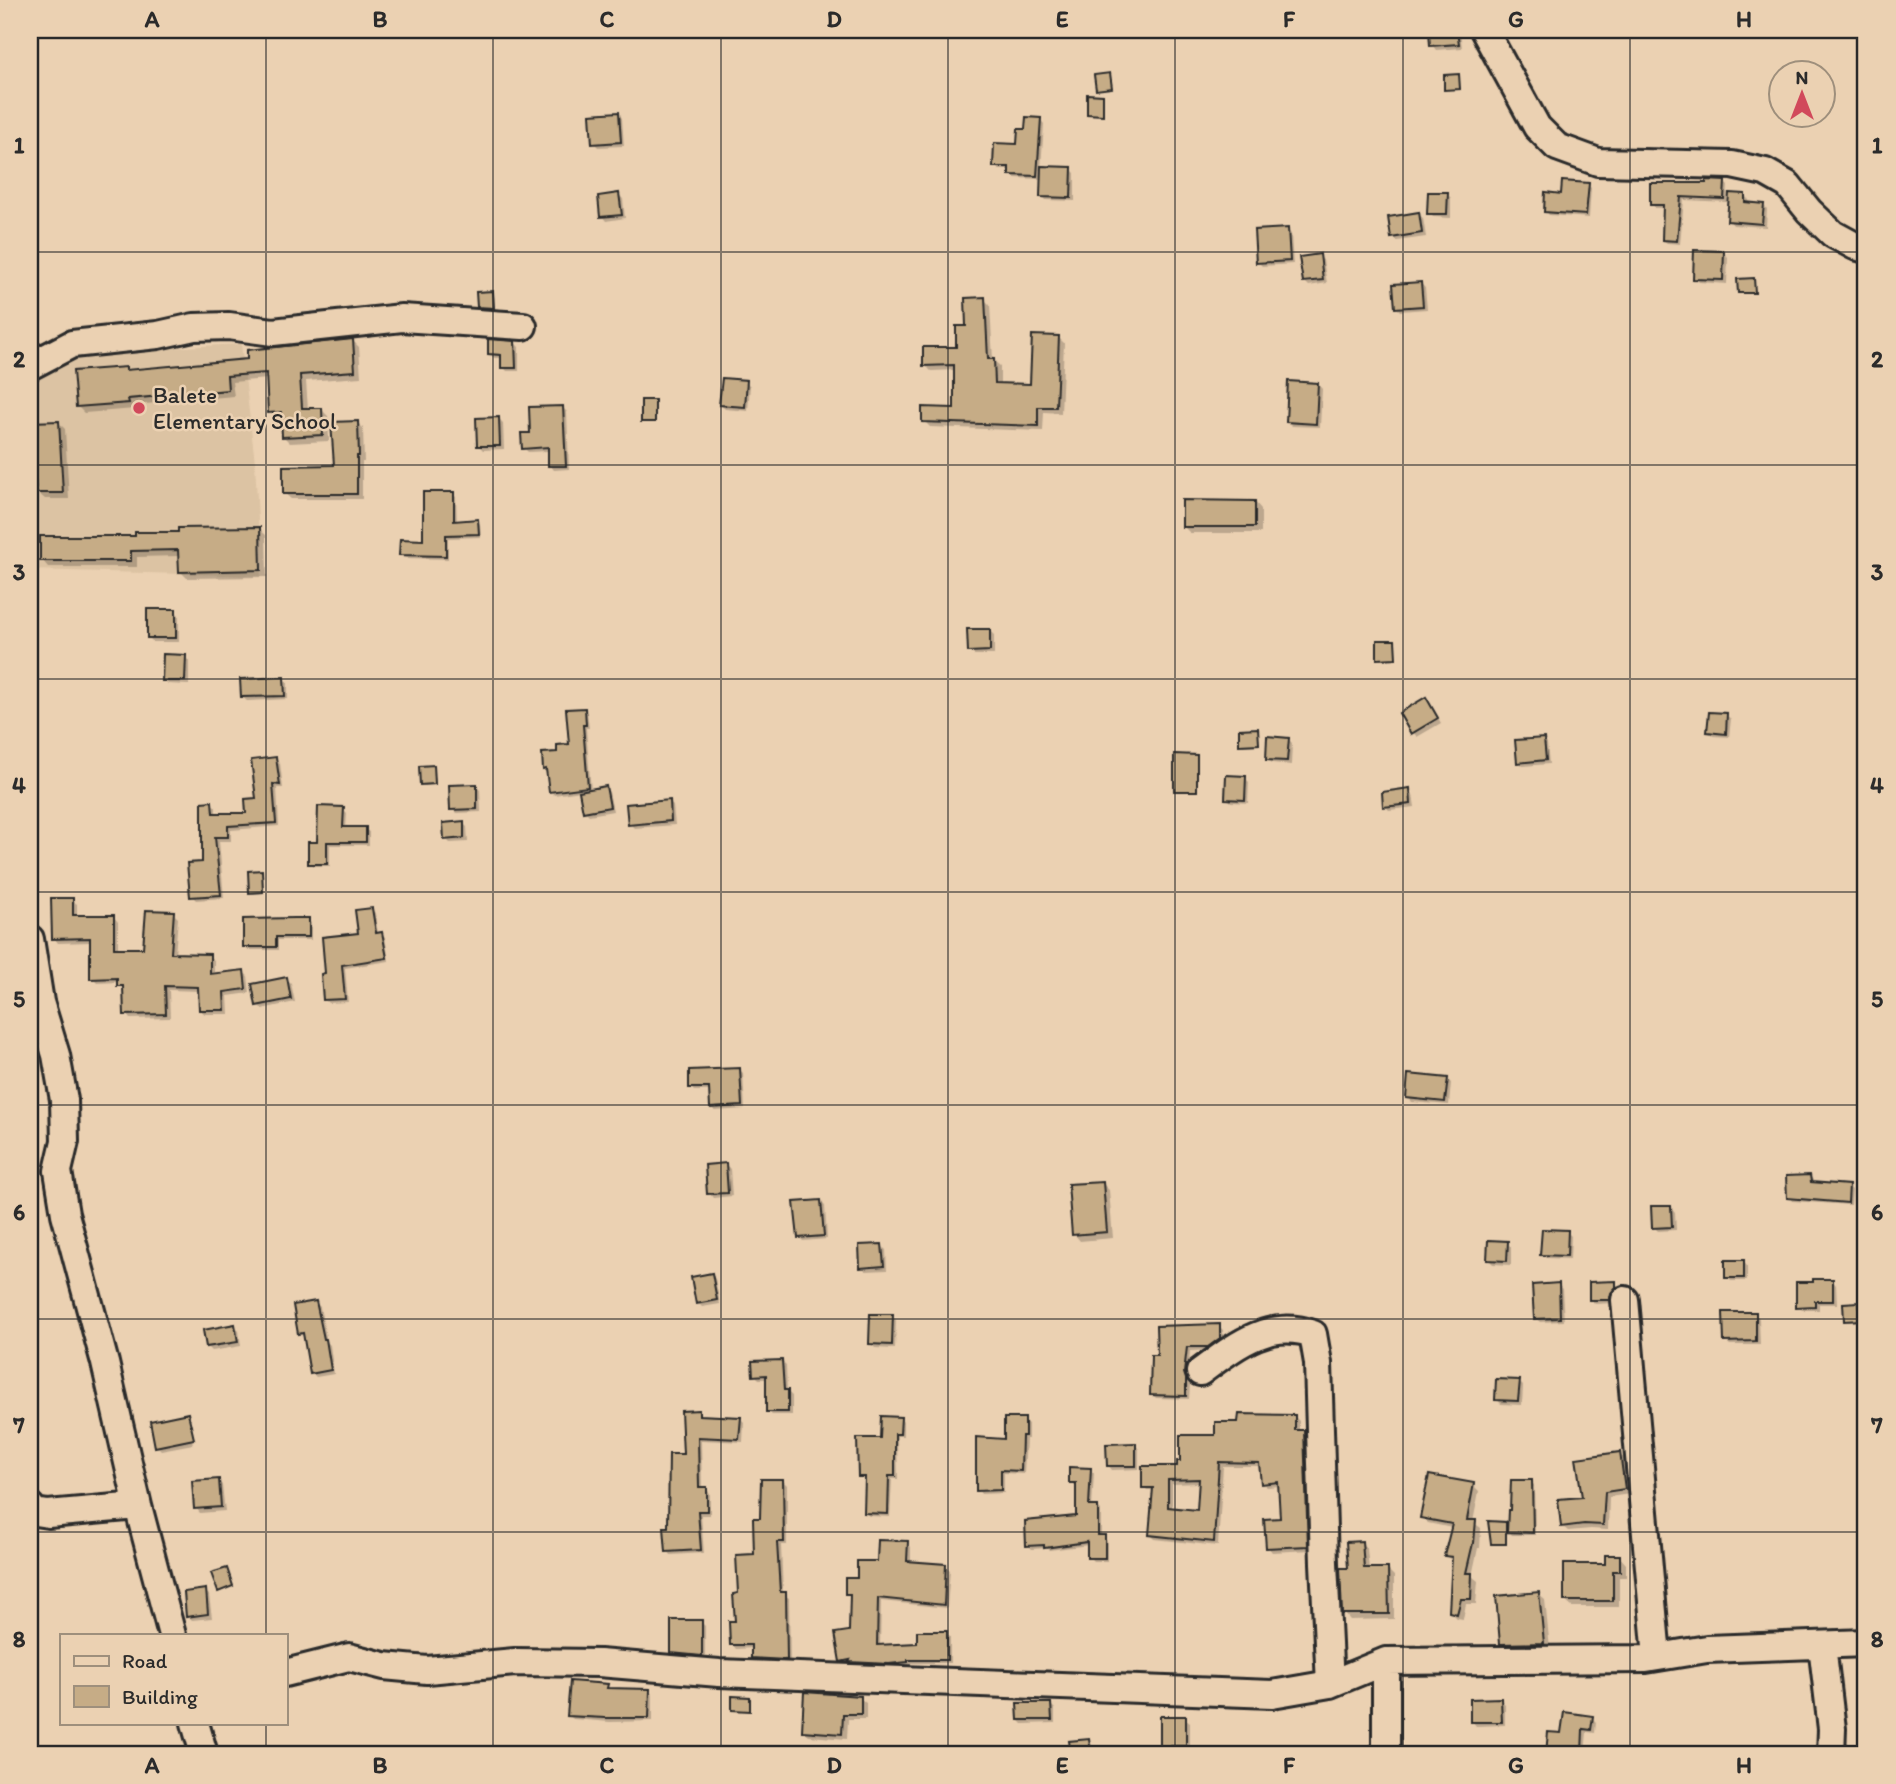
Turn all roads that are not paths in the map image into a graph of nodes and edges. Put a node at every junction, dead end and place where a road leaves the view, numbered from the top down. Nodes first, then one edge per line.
1 (1484, 30) edge
2 (1866, 249) edge
3 (523, 326) dead end
4 (30, 366) edge
5 (30, 939) edge
6 (1625, 1300) dead end
7 (1200, 1372) dead end
8 (30, 1506) edge
9 (138, 1506) junction
10 (172, 1634) edge
11 (1866, 1643) edge
12 (1822, 1645) junction
13 (1657, 1657) junction
14 (1386, 1661) junction
15 (287, 1672) edge
16 (1330, 1684) junction
17 (195, 1724) edge
18 (204, 1754) edge
19 (1386, 1754) edge
20 (1831, 1754) edge

1 - 2 street
3 - 4 street
5 - 9 street
6 - 13 street
7 - 16 street
8 - 9 street
9 - 10 street
11 - 12 street
12 - 13 street
12 - 20 street
13 - 14 street
14 - 16 street
14 - 19 street
15 - 16 street
17 - 18 street

